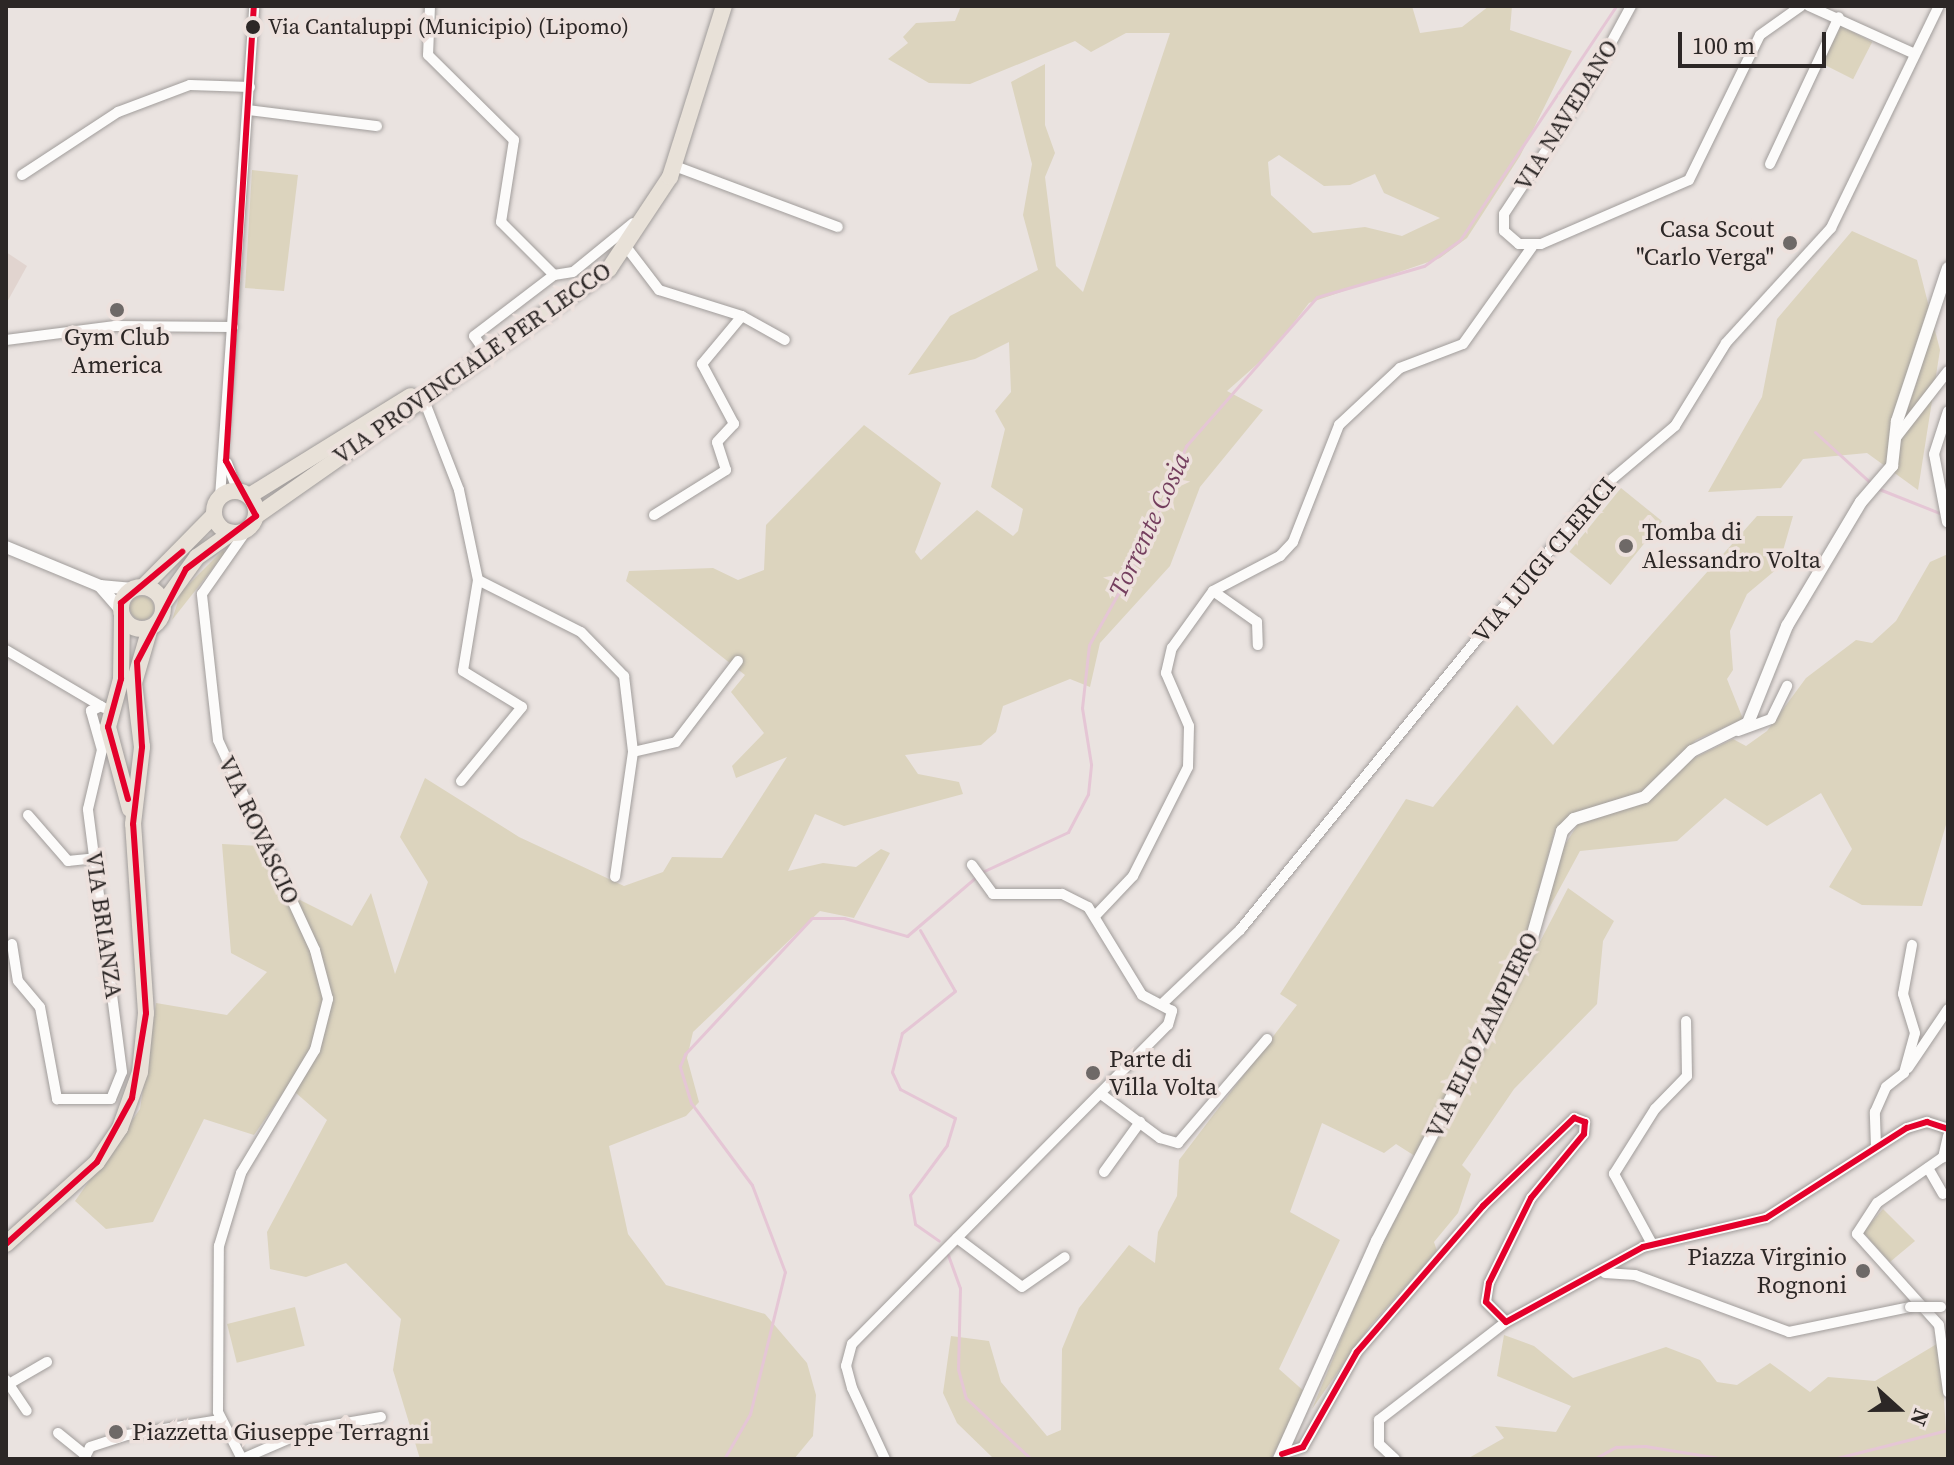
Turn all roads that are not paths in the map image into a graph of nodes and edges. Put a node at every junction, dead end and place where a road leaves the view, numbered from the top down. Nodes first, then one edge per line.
1 (254, 6) edge
2 (430, 6) edge
3 (716, 6) edge
4 (724, 6) edge
5 (1631, 6) edge
6 (1801, 6) edge
7 (1809, 6) edge
8 (1939, 6) edge
9 (1839, 17) junction
10 (719, 24) junction
11 (1915, 54) junction
12 (250, 87) junction
13 (248, 110) junction
14 (377, 126) dead end
15 (676, 128) junction
16 (1770, 164) dead end
17 (674, 167) junction
18 (22, 175) dead end
19 (631, 226) junction
20 (838, 227) dead end
21 (1532, 247) junction
22 (624, 251) junction
23 (1948, 268) edge
24 (554, 275) junction
25 (742, 316) junction
26 (504, 323) junction
27 (233, 327) junction
28 (6, 340) edge
29 (785, 340) dead end
30 (484, 352) junction
31 (447, 369) junction
32 (1948, 371) edge
33 (422, 400) junction
34 (1948, 411) edge
35 (366, 430) junction
36 (1895, 439) junction
37 (226, 461) junction
38 (244, 494) junction
39 (220, 497) junction
40 (214, 515) junction
41 (654, 515) dead end
42 (1946, 517) edge
43 (242, 531) junction
44 (6, 547) edge
45 (478, 580) junction
46 (100, 586) junction
47 (138, 588) junction
48 (1213, 591) junction
49 (163, 604) junction
50 (121, 613) junction
51 (150, 628) junction
52 (1258, 645) dead end
53 (6, 650) edge
54 (738, 661) dead end
55 (1787, 686) dead end
56 (106, 709) junction
57 (1738, 731) junction
58 (141, 734) junction
59 (110, 739) junction
60 (633, 752) junction
61 (461, 781) dead end
62 (28, 815) dead end
63 (133, 824) junction
64 (98, 858) junction
65 (972, 865) dead end
66 (615, 877) dead end
67 (1096, 915) junction
68 (12, 944) dead end
69 (1912, 945) dead end
70 (1162, 1004) junction
71 (1948, 1009) edge
72 (1686, 1021) dead end
73 (1267, 1039) dead end
74 (1904, 1073) junction
75 (1101, 1094) junction
76 (1140, 1122) junction
77 (1948, 1129) edge
78 (1948, 1136) edge
79 (1876, 1147) junction
80 (1928, 1168) junction
81 (1104, 1172) dead end
82 (1943, 1194) dead end
83 (954, 1241) junction
84 (6, 1244) edge
85 (1652, 1244) junction
86 (1639, 1250) junction
87 (1065, 1257) dead end
88 (1603, 1273) junction
89 (1635, 1275) junction
90 (1944, 1307) edge
91 (1506, 1322) junction
92 (47, 1362) dead end
93 (7, 1382) edge
94 (1948, 1392) edge
95 (27, 1411) dead end
96 (381, 1417) dead end
97 (220, 1420) junction
98 (58, 1433) dead end
99 (1280, 1456) edge
100 (85, 1457) edge
101 (242, 1459) edge
102 (885, 1459) edge
103 (1395, 1459) edge

1 - 12 street
2 - 24 street
3 - 10 street
3 - 15 main road, VIA PROVINCIALE PER LECCO
4 - 10 main road, VIA PROVINCIALE PER LECCO
5 - 21 street, VIA NAVEDANO
6 - 21 street
7 - 9 street
8 - 11 street, VIA LUIGI CLERICI
9 - 11 street
9 - 16 street
10 - 17 main road, VIA PROVINCIALE PER LECCO
11 - 70 street, VIA LUIGI CLERICI
12 - 13 street
12 - 18 street
13 - 14 street
13 - 27 street
15 - 17 street
15 - 19 main road, VIA PROVINCIALE PER LECCO
17 - 20 street
17 - 22 main road, VIA PROVINCIALE PER LECCO
19 - 22 street
19 - 24 street
19 - 26 main road, VIA PROVINCIALE PER LECCO
21 - 48 street
22 - 25 street
22 - 30 main road, VIA PROVINCIALE PER LECCO
23 - 36 street
24 - 26 street
25 - 29 street
25 - 41 street
26 - 30 main road, VIA PROVINCIALE PER LECCO
27 - 28 street
27 - 37 street
30 - 31 main road, VIA PROVINCIALE PER LECCO
30 - 33 main road, VIA PROVINCIALE PER LECCO
31 - 33 street
31 - 35 main road, VIA PROVINCIALE PER LECCO
32 - 36 street
33 - 35 main road, VIA PROVINCIALE PER LECCO
33 - 45 street
34 - 42 street
35 - 38 main road, VIA PROVINCIALE PER LECCO
35 - 43 main road, VIA PROVINCIALE PER LECCO
36 - 57 street
37 - 38 street
37 - 39 street
38 - 39 main road, VIA PROVINCIALE PER LECCO
38 - 43 main road
39 - 40 main road
40 - 43 main road
40 - 47 main road
43 - 49 main road, VIA PROVINCIALE PER LECCO
43 - 97 street, VIA ROVASCIO
44 - 46 street
45 - 60 street
45 - 61 street
46 - 47 street
46 - 50 street
47 - 49 main road
47 - 50 main road
48 - 52 street
48 - 67 street
49 - 51 main road, VIA PROVINCIALE PER LECCO
50 - 51 main road
50 - 56 main road
51 - 58 main road
53 - 56 street
54 - 60 street
55 - 57 street
56 - 59 main road
56 - 64 street, VIA BRIANZA
57 - 99 street, VIA ELIO ZAMPIERO
58 - 59 main road
58 - 63 main road
59 - 63 main road
60 - 66 street
62 - 64 street
63 - 84 main road
64 - 68 street, VIA BRIANZA
65 - 67 street
67 - 70 street
69 - 74 street
70 - 75 street
71 - 74 street
72 - 85 street
73 - 76 street
74 - 79 street
75 - 76 street
75 - 83 street
76 - 81 street
77 - 79 street
78 - 80 street
79 - 85 street
80 - 82 street
80 - 94 street
83 - 87 street
83 - 102 street
85 - 86 street
86 - 88 street
86 - 89 street
88 - 89 street
88 - 91 street
89 - 90 street, bridge
91 - 99 street
91 - 103 street
92 - 93 street
93 - 95 street
96 - 101 street
97 - 100 street
97 - 101 street
98 - 100 street

